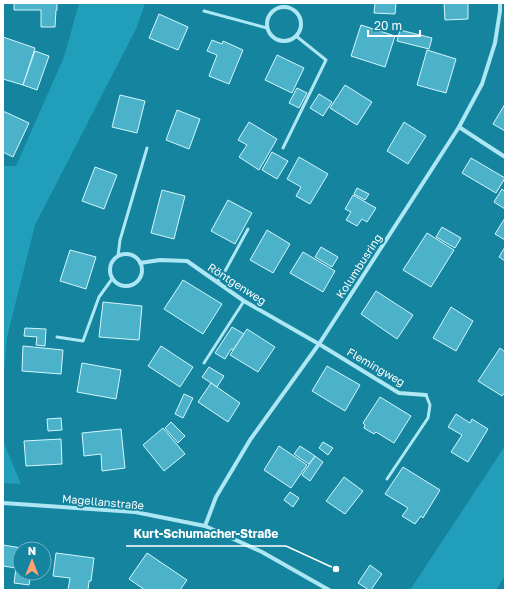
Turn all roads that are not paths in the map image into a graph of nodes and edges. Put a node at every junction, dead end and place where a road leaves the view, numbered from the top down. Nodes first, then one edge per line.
1 (276, 3) edge
2 (500, 3) edge
3 (275, 9) junction
4 (204, 11) dead end
5 (267, 28) junction
6 (296, 36) junction
7 (459, 128) junction
8 (147, 148) dead end
9 (283, 148) dead end
10 (505, 157) edge
11 (248, 229) dead end
12 (118, 256) junction
13 (140, 263) junction
14 (112, 279) junction
15 (217, 282) junction
16 (244, 301) junction
17 (57, 337) dead end
18 (319, 344) junction
19 (204, 363) dead end
20 (426, 395) joint
21 (387, 479) dead end
22 (3, 503) edge
23 (205, 526) junction
24 (329, 590) edge

1 - 3 street
2 - 7 street, Kolumbusring
3 - 5 street
3 - 6 street
4 - 5 lane
5 - 6 street
6 - 9 lane
7 - 10 street
7 - 18 street, Kolumbusring
8 - 12 lane
11 - 15 lane
12 - 13 street
12 - 14 street
13 - 14 street
13 - 15 street, Röntgenweg
14 - 17 lane
15 - 16 street, Röntgenweg
16 - 18 street, Röntgenweg
16 - 19 lane
18 - 20 street, Flemingweg
18 - 23 street, Kolumbusring
20 - 21 lane
22 - 23 street, Magellanstraße
23 - 24 street, Magellanstraße

